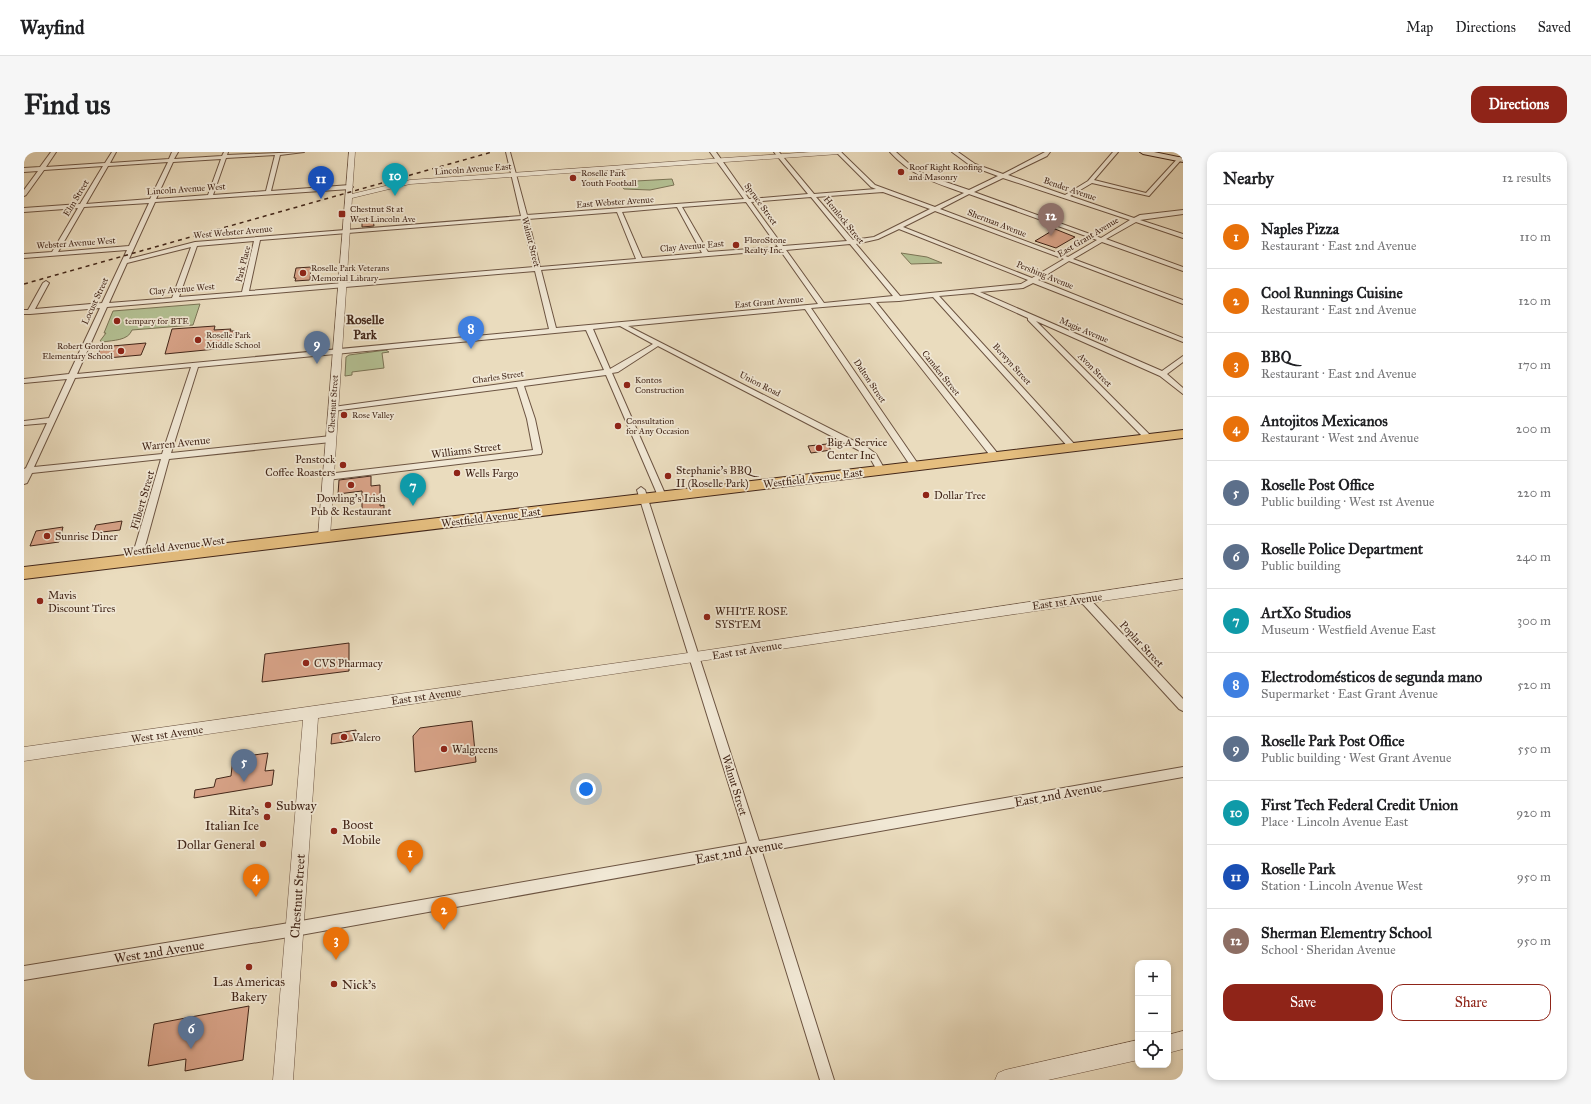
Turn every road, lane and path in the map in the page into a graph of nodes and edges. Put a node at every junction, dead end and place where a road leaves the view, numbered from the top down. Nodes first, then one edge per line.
1 (54, 152) edge
2 (114, 152) edge
3 (174, 152) edge
4 (302, 152) edge
5 (352, 152) edge
6 (508, 152) edge
7 (713, 152) edge
8 (839, 152) edge
9 (893, 152) edge
10 (955, 152) edge
11 (1032, 152) edge
12 (1116, 152) edge
13 (1143, 152) edge
14 (1047, 153) edge
15 (225, 154) edge
16 (278, 154) junction
17 (778, 154) edge
18 (1181, 159) edge
19 (171, 160) junction
20 (718, 161) junction
21 (107, 165) junction
22 (42, 169) junction
23 (24, 170) edge
24 (514, 175) junction
25 (1004, 176) junction
26 (1091, 181) junction
27 (350, 186) junction
28 (885, 190) junction
29 (268, 193) junction
30 (970, 193) junction
31 (24, 194) edge
32 (812, 196) junction
33 (210, 197) junction
34 (349, 197) junction
35 (1065, 197) junction
36 (152, 201) junction
37 (748, 201) junction
38 (82, 206) junction
39 (679, 206) junction
40 (936, 209) junction
41 (24, 210) edge
42 (619, 211) junction
43 (1183, 212) edge
44 (525, 218) junction
45 (1135, 220) junction
46 (900, 227) junction
47 (346, 231) junction
48 (1183, 236) edge
49 (258, 238) junction
50 (1101, 240) junction
51 (850, 242) junction
52 (195, 244) junction
53 (130, 248) junction
54 (781, 248) junction
55 (54, 254) junction
56 (706, 254) junction
57 (24, 256) edge
58 (1068, 259) junction
59 (640, 260) junction
60 (124, 262) junction
61 (537, 269) junction
62 (1183, 269) edge
63 (1033, 280) junction
64 (46, 283) dead end
65 (342, 286) junction
66 (975, 291) junction
67 (245, 293) junction
68 (935, 295) junction
69 (175, 299) junction
70 (899, 299) junction
71 (872, 301) junction
72 (1183, 302) edge
73 (105, 305) junction
74 (823, 306) junction
75 (808, 308) junction
76 (27, 312) edge
77 (1029, 316) junction
78 (622, 325) junction
79 (589, 328) junction
80 (553, 331) junction
81 (1183, 340) edge
82 (659, 343) junction
83 (337, 351) junction
84 (1183, 358) edge
85 (195, 365) junction
86 (608, 372) junction
87 (1163, 374) junction
88 (72, 376) junction
89 (24, 381) edge
90 (520, 385) junction
91 (1183, 392) edge
92 (333, 409) junction
93 (52, 420) junction
94 (24, 423) edge
95 (1183, 426) edge
96 (1146, 434) junction
97 (1183, 434) edge
98 (331, 438) junction
99 (1070, 443) junction
100 (992, 453) junction
101 (166, 455) junction
102 (912, 462) junction
103 (879, 466) junction
104 (26, 471) edge
105 (327, 477) junction
106 (24, 481) edge
107 (661, 492) junction
108 (642, 494) junction
109 (324, 532) junction
110 (139, 550) junction
111 (24, 563) edge
112 (24, 573) edge
113 (1183, 584) edge
114 (1084, 598) junction
115 (695, 658) junction
116 (1183, 706) edge
117 (311, 713) junction
118 (24, 754) edge
119 (1183, 772) edge
120 (754, 848) junction
121 (295, 929) junction
122 (24, 973) edge
123 (1183, 1040) edge
124 (1171, 1043) edge
125 (1135, 1051) edge
126 (283, 1080) edge
127 (827, 1080) edge
128 (1004, 1080) edge

1 - 22 street
2 - 21 street, Elm Street
3 - 19 street, Locust Street
4 - 16 street
5 - 27 street, Chestnut Street
6 - 24 street, Walnut Street
7 - 20 street, Spruce Street
8 - 17 street, Lincoln Avenue East
8 - 28 street, Sherman Avenue
9 - 30 street
10 - 25 street, Bender Avenue
11 - 14 street
12 - 26 street
13 - 18 main road
14 - 25 street, Clay Avenue East
15 - 16 street
15 - 19 street
15 - 33 street
16 - 29 street
17 - 20 street, Lincoln Avenue East
17 - 32 street, Hemlock Street
18 - 26 street
19 - 21 street
19 - 36 street, Locust Street
20 - 24 street, Lincoln Avenue East
20 - 37 street, Spruce Street
21 - 22 street
21 - 38 street, Elm Street
22 - 23 street
22 - 31 street
24 - 34 street, Lincoln Avenue East
24 - 44 street, Walnut Street
25 - 30 street, Clay Avenue East
25 - 35 street, Bender Avenue
26 - 35 street
27 - 29 street, Lincoln Avenue West
27 - 34 street, Chestnut Street
28 - 32 street, East Webster Avenue
28 - 40 street, Sherman Avenue
29 - 33 street, Lincoln Avenue West
30 - 40 street, Clay Avenue East
30 - 50 street
32 - 37 street, East Webster Avenue
32 - 51 street, Hemlock Street
33 - 36 street, Lincoln Avenue West
34 - 47 street, Chestnut Street
35 - 45 street, Bender Avenue
36 - 38 street, Lincoln Avenue West
36 - 53 street, Locust Street
37 - 39 street, East Webster Avenue
37 - 54 street, Spruce Street
38 - 41 street, Lincoln Avenue West
38 - 55 street, Elm Street
39 - 42 street, East Webster Avenue
39 - 56 street
40 - 46 street, Clay Avenue East
40 - 58 street, Sherman Avenue
42 - 44 street, East Webster Avenue
42 - 59 street
43 - 45 street, East Grant Avenue
44 - 47 street, East Webster Avenue
44 - 61 street, Walnut Street
45 - 48 street, Bender Avenue
45 - 50 street, East Grant Avenue
46 - 51 street, Clay Avenue East
46 - 63 street, Pershing Avenue
47 - 49 street, West Webster Avenue
47 - 65 street, Chestnut Street
49 - 52 street, West Webster Avenue
49 - 67 street, Park Place
50 - 58 street, East Grant Avenue
50 - 62 street
51 - 54 street, Clay Avenue East
51 - 70 street, Hemlock Street
52 - 60 street, West Webster Avenue
52 - 69 street
53 - 55 street, Webster Avenue West
53 - 60 street, Locust Street
54 - 56 street, Clay Avenue East
54 - 74 street, Spruce Street
55 - 57 street, Webster Avenue West
56 - 59 street, Clay Avenue East
58 - 63 street, East Grant Avenue
58 - 72 street, Sherman Avenue
59 - 61 street, Clay Avenue East
60 - 73 street, Locust Street
61 - 65 street, Clay Avenue East
61 - 80 street, Walnut Street
63 - 66 street, East Grant Avenue
63 - 81 street, Pershing Avenue
64 - 76 street
65 - 67 street, Clay Avenue West
65 - 83 street, Chestnut Street
66 - 68 street, East Grant Avenue
66 - 77 street, Magie Avenue
67 - 69 street, Clay Avenue West
68 - 70 street, East Grant Avenue
68 - 99 street, Berwyn Street
69 - 73 street, Clay Avenue West
70 - 71 street, East Grant Avenue
71 - 74 street, East Grant Avenue
71 - 100 street, Camden Street
73 - 76 street, Clay Avenue West
73 - 88 street, Locust Street
74 - 75 street, East Grant Avenue
75 - 78 street, East Grant Avenue
75 - 102 street, Dalton Street
77 - 87 street, Magie Avenue
77 - 96 street, Avon Street
78 - 79 street, East Grant Avenue
78 - 82 street, Union Road
79 - 80 street, East Grant Avenue
79 - 86 street
80 - 83 street, East Grant Avenue
82 - 86 street, Charles Street
82 - 103 street, Union Road
83 - 85 street, East Grant Avenue
83 - 92 street, Chestnut Street
84 - 87 street
85 - 88 street, East Grant Avenue
85 - 101 street, Filbert Street
86 - 90 street, Charles Street
86 - 107 street
87 - 91 street, Magie Avenue
88 - 89 street, East Grant Avenue
88 - 93 street, Locust Street
90 - 92 street, Charles Street
90 - 105 street, Williams Street
92 - 98 street, Chestnut Street
93 - 94 street
93 - 104 street, Locust Street
95 - 96 main road, Westfield Avenue East
96 - 97 main road, Westfield Avenue East
96 - 99 main road, Westfield Avenue East
98 - 101 street, Warren Avenue
98 - 105 street, Chestnut Street
99 - 100 main road, Westfield Avenue East
100 - 102 main road, Westfield Avenue East
101 - 104 street, Warren Avenue
101 - 110 street, Filbert Street
102 - 103 main road, Westfield Avenue East
103 - 107 main road, Westfield Avenue East
104 - 106 street, Locust Street
105 - 109 street, Chestnut Street
107 - 108 main road, Westfield Avenue East
108 - 109 main road, Westfield Avenue East
108 - 115 street, Walnut Street
109 - 110 main road, Westfield Avenue West
109 - 112 main road, Westfield Avenue West
110 - 111 main road, Westfield Avenue West
113 - 114 street, East 1st Avenue
114 - 115 street, East 1st Avenue
114 - 116 street, Poplar Street
115 - 117 street, East 1st Avenue
115 - 120 street, Walnut Street
117 - 118 street, West 1st Avenue
117 - 121 street, Chestnut Street
119 - 120 street, East 2nd Avenue
120 - 121 street, East 2nd Avenue
120 - 127 street, Walnut Street
121 - 122 street, West 2nd Avenue
121 - 126 street, Chestnut Street
123 - 124 street
125 - 128 street

